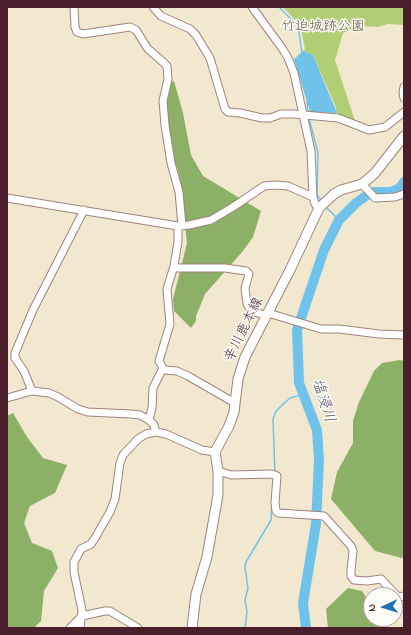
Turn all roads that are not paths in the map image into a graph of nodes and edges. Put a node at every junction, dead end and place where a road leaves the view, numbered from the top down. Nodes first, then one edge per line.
1 (74, 7) edge
2 (153, 7) edge
3 (252, 7) edge
4 (404, 87) edge
5 (404, 98) edge
6 (404, 112) edge
7 (304, 115) junction
8 (404, 136) edge
9 (364, 188) junction
10 (404, 194) edge
11 (313, 197) junction
12 (7, 198) edge
13 (322, 205) junction
14 (84, 210) junction
15 (180, 226) junction
16 (174, 266) junction
17 (268, 315) junction
18 (404, 335) edge
19 (163, 368) junction
20 (32, 391) junction
21 (7, 398) edge
22 (235, 403) junction
23 (149, 420) junction
24 (156, 432) junction
25 (215, 452) junction
26 (218, 471) junction
27 (404, 596) edge
28 (82, 616) junction
29 (70, 628) edge
30 (80, 628) edge
31 (138, 628) edge
32 (192, 628) edge

1 - 15 street
2 - 7 street
3 - 7 street
4 - 5 street
6 - 7 street
7 - 11 street
8 - 9 main road
9 - 10 street
9 - 13 main road
11 - 13 street
11 - 15 street
12 - 14 street
13 - 17 main road, 辛川鹿本線
14 - 15 street
14 - 20 street
15 - 16 street
16 - 17 street
16 - 19 street
17 - 18 street
17 - 22 main road, 辛川鹿本線
19 - 22 street
19 - 23 street
20 - 21 street
20 - 23 street
22 - 25 main road, 辛川鹿本線
23 - 24 street
24 - 25 street
24 - 28 street
25 - 26 main road
26 - 27 street
26 - 32 main road
28 - 29 street
28 - 30 street
28 - 31 street

